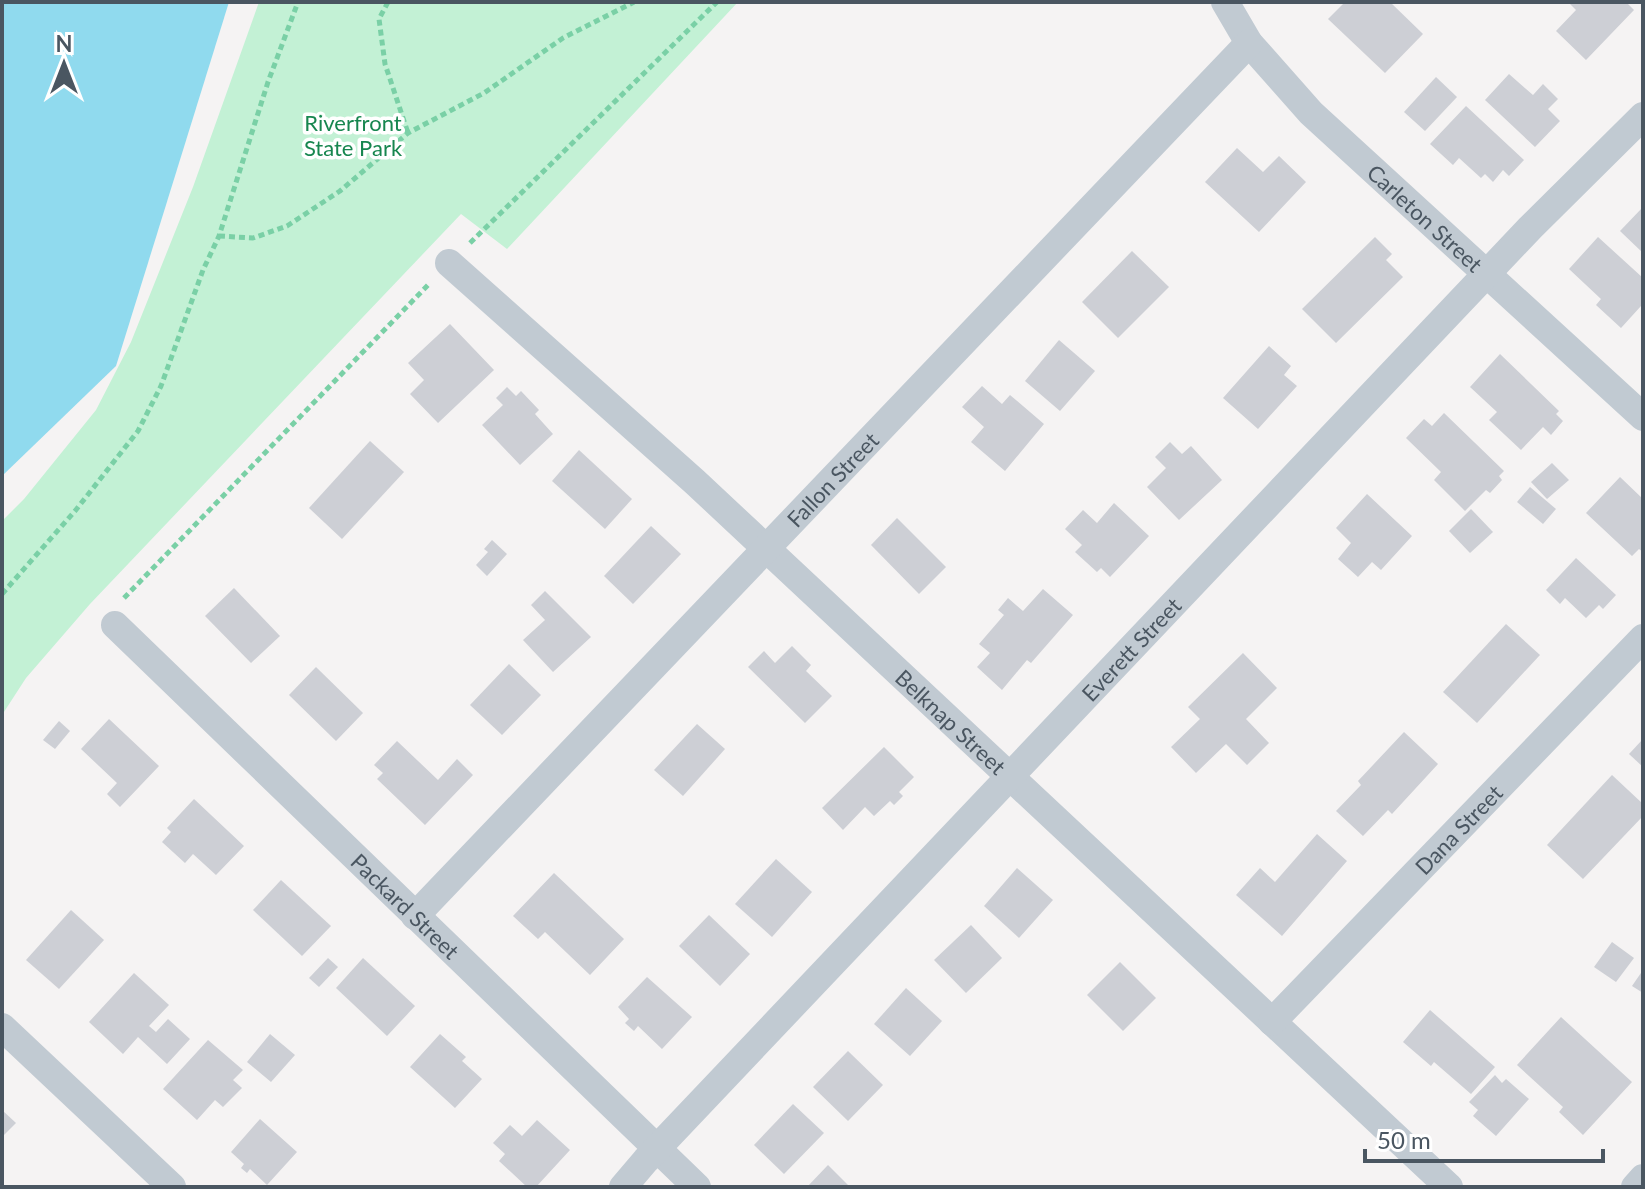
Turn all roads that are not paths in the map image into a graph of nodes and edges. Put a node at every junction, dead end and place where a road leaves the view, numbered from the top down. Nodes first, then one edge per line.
1 (1225, 2) edge
2 (1249, 43) junction
3 (1643, 116) edge
4 (449, 263) road end
5 (1487, 273) junction
6 (1643, 417) edge
7 (766, 549) junction
8 (115, 625) road end
9 (1643, 638) edge
10 (1009, 776) junction
11 (415, 916) junction
12 (1272, 1022) junction
13 (2, 1027) edge
14 (656, 1148) junction
15 (1643, 1178) edge
16 (172, 1187) edge
17 (623, 1187) edge
18 (697, 1187) edge
19 (1449, 1187) edge
20 (1635, 1187) edge

1 - 2 street, Carleton Street
2 - 5 street, Carleton Street
2 - 7 street, Fallon Street
3 - 5 street, Everett Street
4 - 7 street, Belknap Street
5 - 6 street, Carleton Street
5 - 10 street, Everett Street
7 - 10 street, Belknap Street
7 - 11 street, Fallon Street
8 - 11 street, Packard Street
9 - 12 street, Dana Street
10 - 12 street, Belknap Street
10 - 14 street, Everett Street
11 - 14 street, Packard Street
12 - 19 street, Belknap Street
13 - 16 street
14 - 17 street, Everett Street
14 - 18 street, Packard Street
15 - 20 street

